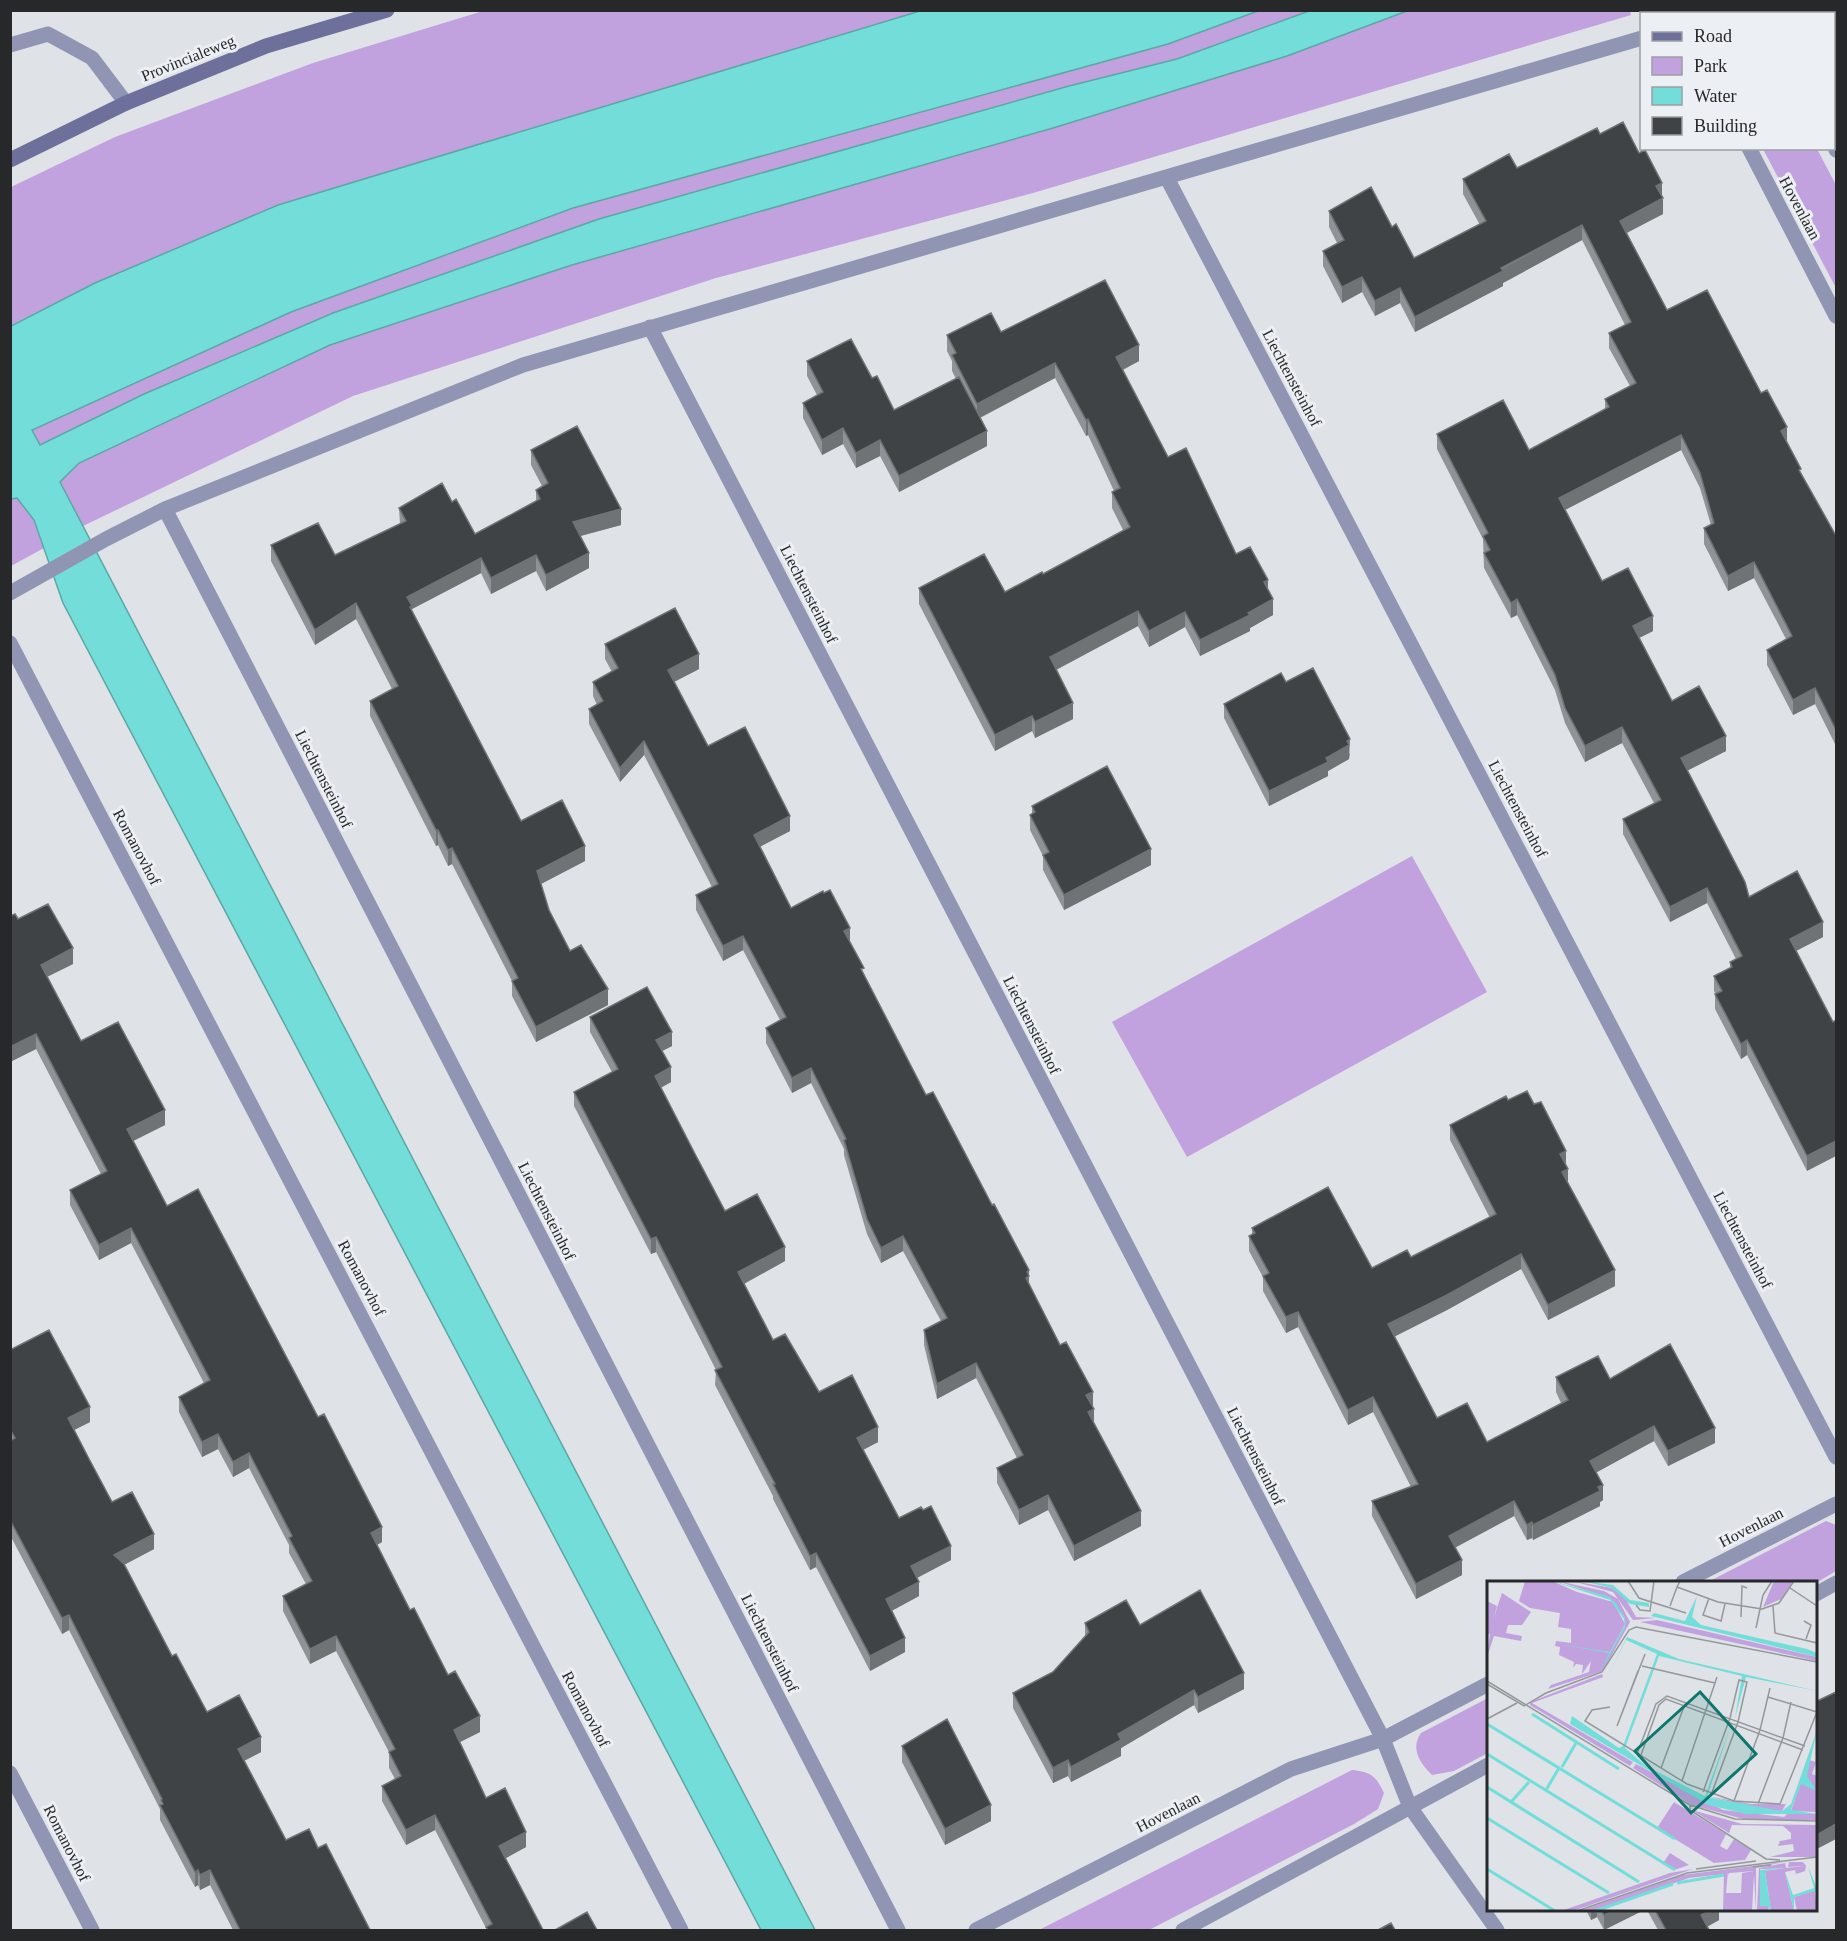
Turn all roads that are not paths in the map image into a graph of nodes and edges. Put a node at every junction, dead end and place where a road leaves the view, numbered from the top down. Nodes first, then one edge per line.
1 (387, 10) edge
2 (1640, 38) edge
3 (10, 45) edge
4 (126, 103) junction
5 (1750, 150) edge
6 (10, 160) edge
7 (1167, 178) junction
8 (1836, 316) edge
9 (650, 327) junction
10 (165, 509) junction
11 (10, 593) edge
12 (10, 643) edge
13 (1836, 1457) edge
14 (1836, 1504) edge
15 (1685, 1581) edge
16 (1836, 1583) edge
17 (1817, 1593) edge
18 (1487, 1685) edge
19 (1383, 1739) junction
20 (1487, 1767) edge
21 (10, 1773) edge
22 (1410, 1807) junction
23 (92, 1930) edge
24 (681, 1930) edge
25 (898, 1930) edge
26 (976, 1930) edge
27 (1183, 1930) edge
28 (1497, 1930) edge

1 - 4 main road, Provincialeweg
2 - 7 street
3 - 4 street
4 - 6 main road, Provincialeweg
5 - 8 street, Hovenlaan
7 - 9 street
7 - 13 street, Liechtensteinhof
9 - 10 street
9 - 19 street, Liechtensteinhof
10 - 11 street
10 - 25 street, Liechtensteinhof
12 - 24 street, Romanovhof
14 - 15 street, Hovenlaan
16 - 17 street
18 - 19 street, Hovenlaan
19 - 22 street
19 - 26 street, Hovenlaan
20 - 22 street
21 - 23 street, Romanovhof
22 - 27 street
22 - 28 street

